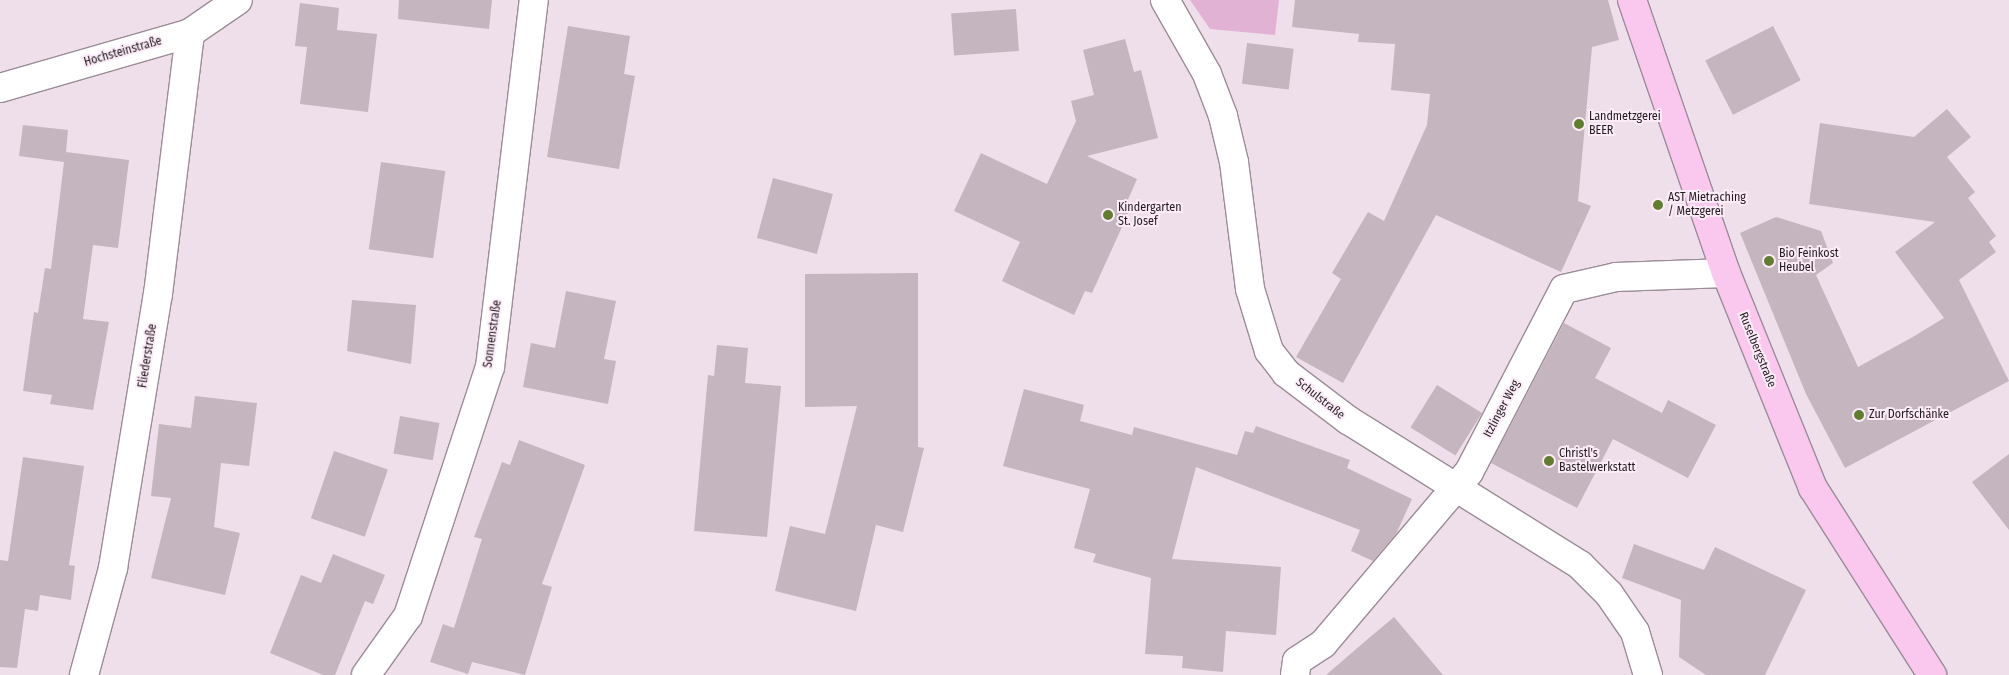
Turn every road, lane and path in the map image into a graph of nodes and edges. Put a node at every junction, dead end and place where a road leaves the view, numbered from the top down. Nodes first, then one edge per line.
1 (238, 0) edge
2 (534, 0) edge
3 (1165, 0) edge
4 (1632, 0) edge
5 (190, 33) junction
6 (0, 88) edge
7 (1726, 273) junction
8 (1456, 486) junction
9 (84, 675) edge
10 (366, 675) edge
11 (1295, 675) edge
12 (1648, 675) edge
13 (1932, 675) edge

1 - 5 street, Hochsteinstraße
2 - 10 street, Sonnenstraße
3 - 8 street, Schulstraße
4 - 7 main road, Ruselbergstraße
5 - 6 street, Hochsteinstraße
5 - 9 street, Fliederstraße
7 - 8 street, Itzlinger Weg
7 - 13 main road, Ruselbergstraße
8 - 11 street, Itzlinger Weg
8 - 12 street, Schulstraße

